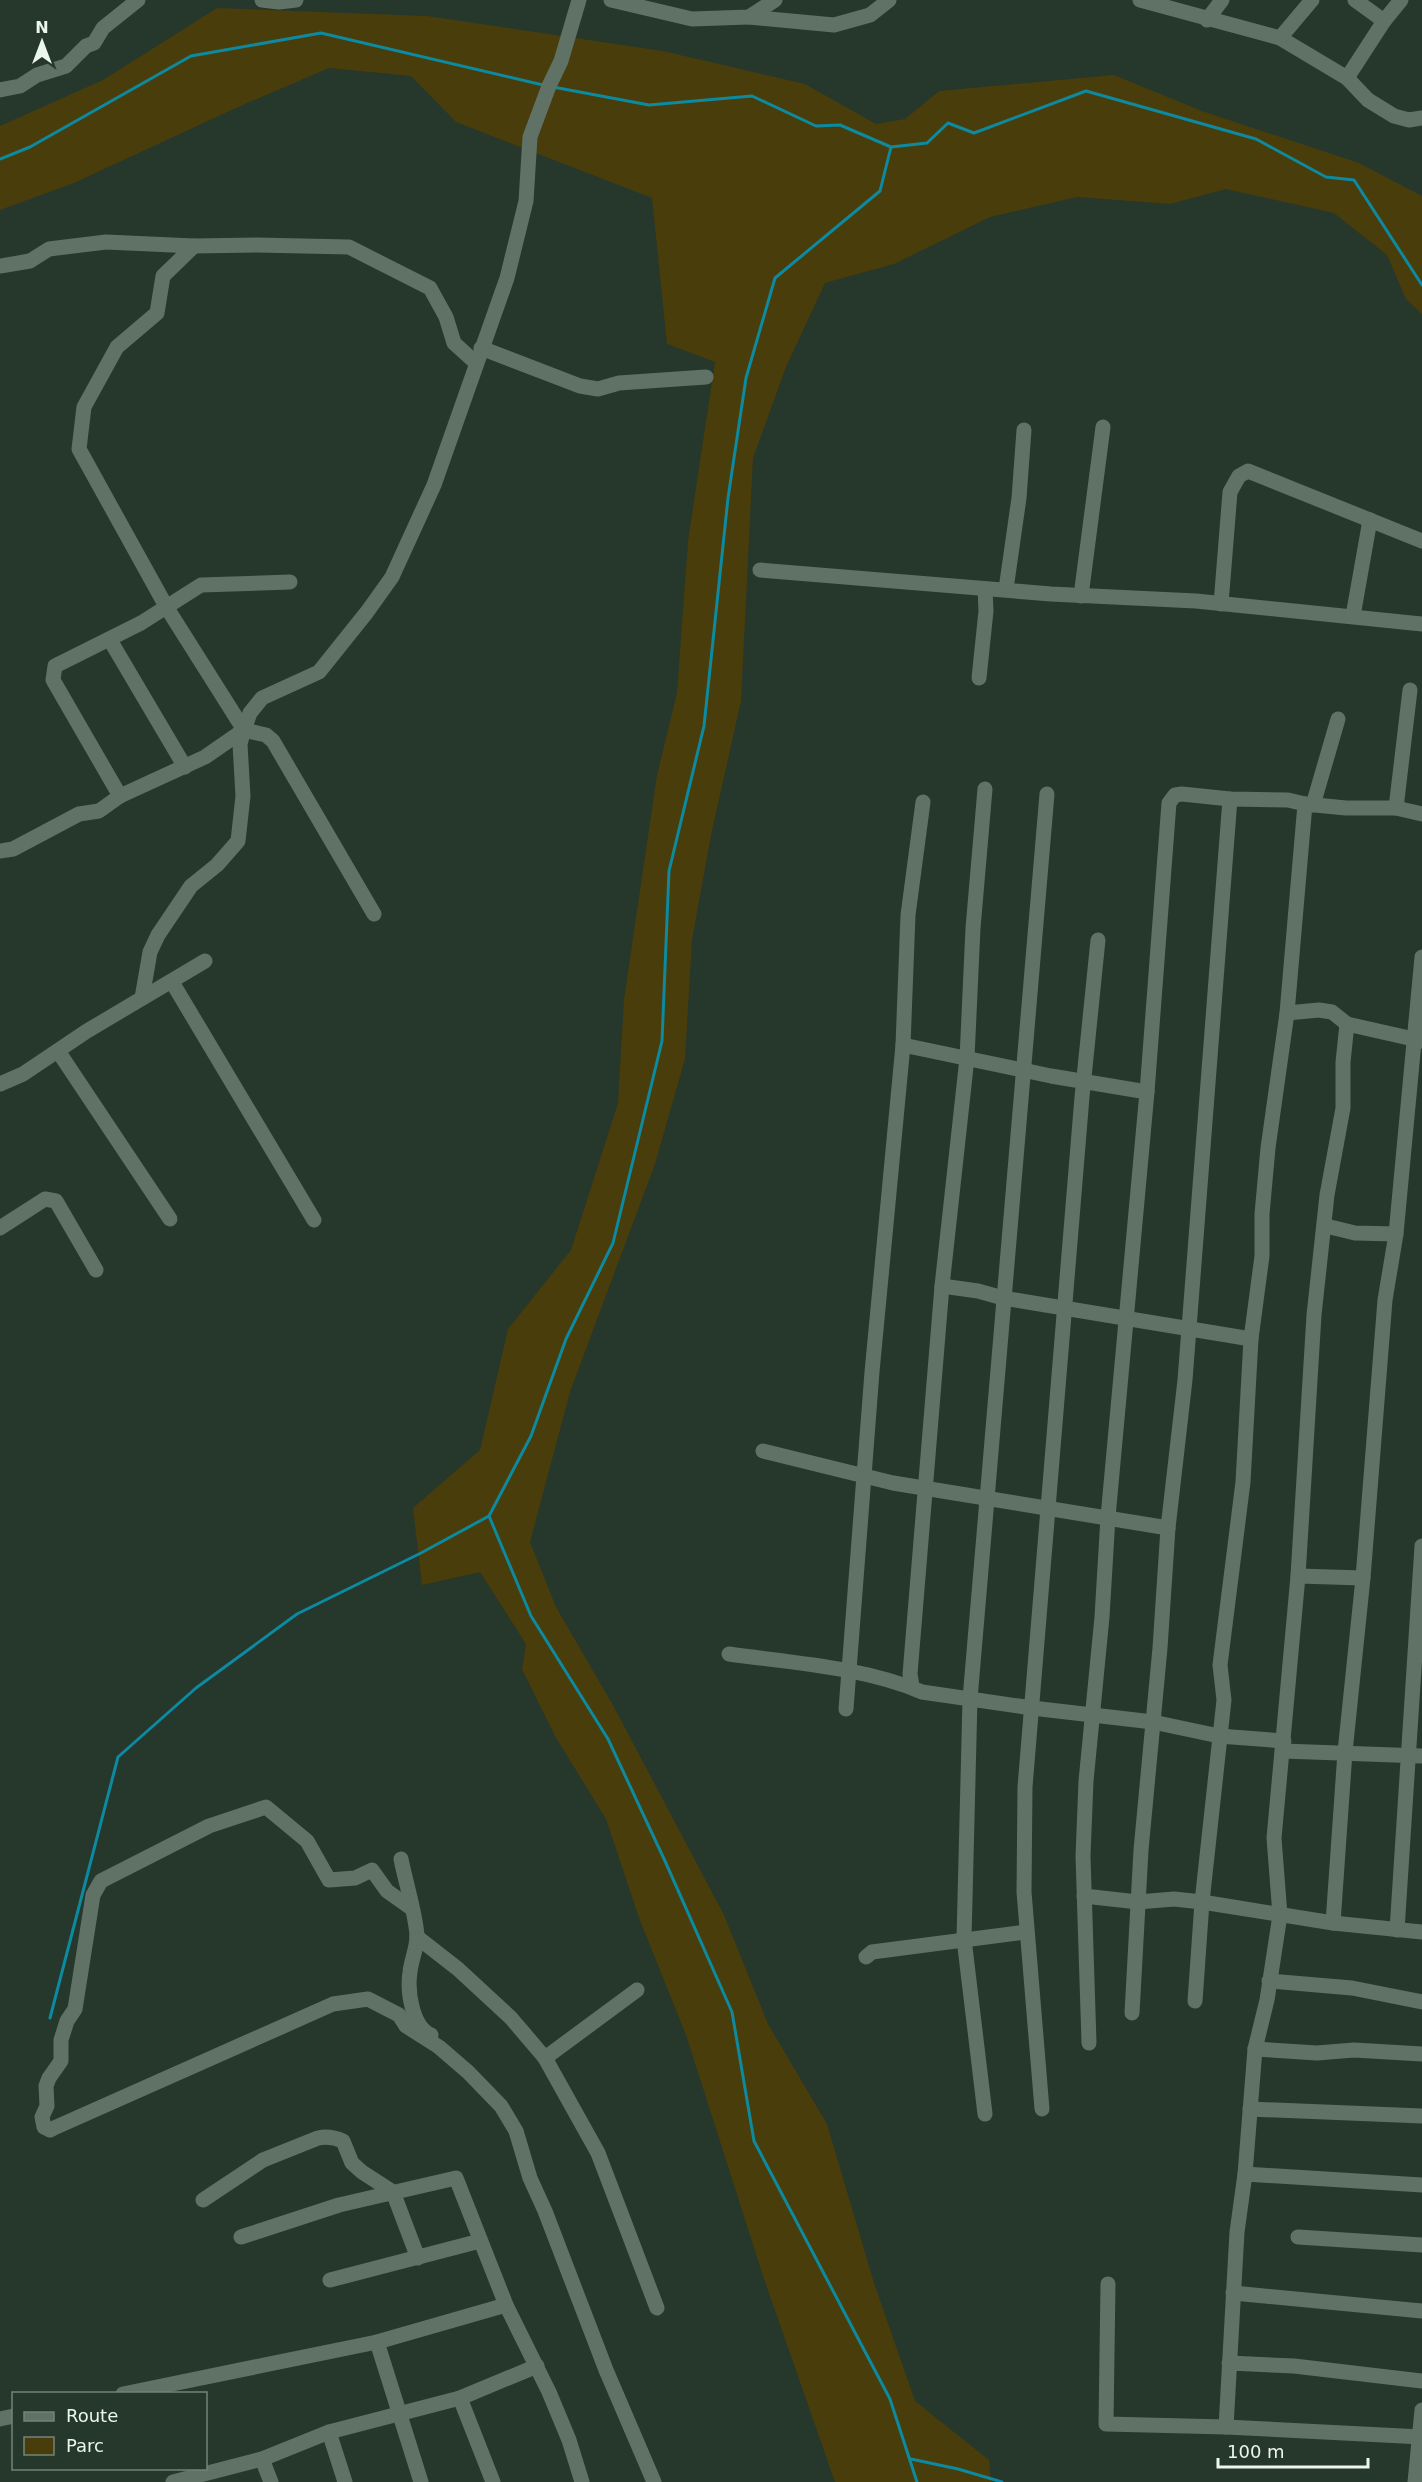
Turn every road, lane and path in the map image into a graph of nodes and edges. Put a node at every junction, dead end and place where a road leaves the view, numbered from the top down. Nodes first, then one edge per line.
1 (138, 0) edge
2 (262, 0) edge
3 (296, 0) edge
4 (579, 0) edge
5 (611, 0) edge
6 (775, 0) edge
7 (889, 0) edge
8 (1140, 0) edge
9 (1222, 0) edge
10 (1312, 0) edge
11 (1355, 0) edge
12 (1401, 0) edge
13 (749, 17) junction
14 (1207, 20) junction
15 (1384, 21) junction
16 (1280, 38) junction
17 (1347, 78) junction
18 (0, 90) edge
19 (1422, 118) edge
20 (194, 246) junction
21 (0, 266) edge
22 (481, 348) junction
23 (476, 363) junction
24 (706, 377) dead end
25 (1103, 428) dead end
26 (1024, 430) dead end
27 (1370, 520) junction
28 (1422, 541) edge
29 (760, 570) dead end
30 (290, 582) dead end
31 (985, 589) junction
32 (1006, 590) junction
33 (1082, 596) junction
34 (1221, 604) junction
35 (167, 608) junction
36 (1353, 616) junction
37 (1422, 624) edge
38 (110, 640) junction
39 (979, 678) dead end
40 (1410, 690) dead end
41 (1338, 719) dead end
42 (244, 730) junction
43 (185, 767) junction
44 (985, 789) dead end
45 (1047, 794) dead end
46 (120, 796) junction
47 (1230, 798) junction
48 (923, 802) dead end
49 (1309, 804) junction
50 (1396, 808) junction
51 (1422, 814) edge
52 (0, 851) edge
53 (374, 914) dead end
54 (1098, 939) dead end
55 (1422, 957) edge
56 (205, 961) dead end
57 (171, 982) junction
58 (142, 998) junction
59 (1287, 1013) junction
60 (1347, 1024) junction
61 (1418, 1040) edge
62 (903, 1045) junction
63 (58, 1051) junction
64 (967, 1058) junction
65 (1023, 1071) junction
66 (1085, 1082) junction
67 (0, 1084) edge
68 (1147, 1092) junction
69 (170, 1219) dead end
70 (314, 1220) dead end
71 (1326, 1226) junction
72 (0, 1228) edge
73 (1396, 1234) junction
74 (96, 1270) dead end
75 (942, 1286) junction
76 (1003, 1298) junction
77 (1065, 1307) junction
78 (1128, 1318) junction
79 (1188, 1330) junction
80 (1251, 1339) junction
81 (763, 1451) dead end
82 (863, 1476) junction
83 (926, 1488) junction
84 (987, 1499) junction
85 (1048, 1507) junction
86 (1108, 1517) junction
87 (1168, 1528) junction
88 (1422, 1546) edge
89 (1298, 1576) junction
90 (1363, 1578) junction
91 (729, 1654) dead end
92 (849, 1672) junction
93 (912, 1686) junction
94 (970, 1699) junction
95 (1032, 1708) junction
96 (846, 1709) dead end
97 (1093, 1715) junction
98 (1153, 1722) junction
99 (1219, 1736) junction
100 (1284, 1746) junction
101 (1345, 1752) junction
102 (1415, 1756) edge
103 (401, 1859) dead end
104 (1084, 1896) junction
105 (1138, 1902) junction
106 (1202, 1902) junction
107 (411, 1908) junction
108 (1280, 1915) junction
109 (1333, 1923) junction
110 (1397, 1930) junction
111 (1026, 1932) junction
112 (1422, 1932) edge
113 (417, 1937) junction
114 (964, 1939) junction
115 (866, 1957) dead end
116 (1269, 1981) junction
117 (637, 1990) dead end
118 (1195, 2001) dead end
119 (1422, 2002) edge
120 (1132, 2013) dead end
121 (1089, 2043) dead end
122 (1255, 2049) junction
123 (1422, 2054) edge
124 (545, 2058) junction
125 (468, 2072) junction
126 (1042, 2109) dead end
127 (1250, 2109) junction
128 (985, 2114) dead end
129 (1422, 2116) edge
130 (1245, 2174) junction
131 (1422, 2185) edge
132 (393, 2192) junction
133 (203, 2200) dead end
134 (241, 2237) dead end
135 (1298, 2237) dead end
136 (480, 2241) junction
137 (1422, 2245) edge
138 (418, 2258) junction
139 (330, 2280) dead end
140 (1108, 2284) dead end
141 (1233, 2293) junction
142 (506, 2305) junction
143 (657, 2308) dead end
144 (1422, 2311) edge
145 (377, 2342) junction
146 (1229, 2363) junction
147 (537, 2366) junction
148 (1422, 2381) edge
149 (133, 2392) edge
150 (460, 2398) junction
151 (1422, 2410) edge
152 (401, 2413) junction
153 (1226, 2427) junction
154 (329, 2432) junction
155 (1421, 2437) edge
156 (262, 2459) junction
157 (202, 2479) edge
158 (173, 2482) edge
159 (271, 2482) edge
160 (345, 2482) edge
161 (421, 2482) edge
162 (492, 2482) edge
163 (582, 2482) edge
164 (654, 2482) edge
165 (1415, 2482) edge

1 - 18 street
2 - 3 street
4 - 22 street
5 - 13 street
6 - 13 street
7 - 13 street
8 - 14 street
9 - 14 street
10 - 16 street
11 - 15 street
12 - 15 street
14 - 16 street
15 - 17 street
16 - 17 street
17 - 19 street
20 - 21 street
20 - 23 street
20 - 35 street
22 - 23 street
22 - 24 street
23 - 42 street
25 - 33 street
26 - 32 street
27 - 28 street
27 - 34 street
27 - 36 street
29 - 31 street
30 - 35 street
31 - 32 street
31 - 39 street
32 - 33 street
33 - 34 street
34 - 36 street
35 - 38 street
35 - 42 street
36 - 37 street
38 - 43 street
38 - 46 street
40 - 50 street
41 - 49 street
42 - 43 street
42 - 53 street
42 - 58 street
43 - 46 street
44 - 64 street
45 - 65 street
46 - 52 street
47 - 49 street
47 - 68 street
47 - 79 street
48 - 62 street
49 - 50 street
49 - 59 street
50 - 51 street
54 - 66 street
55 - 61 street
56 - 57 street
57 - 58 street
57 - 70 street
58 - 63 street
59 - 60 street
59 - 80 street
60 - 61 street
60 - 71 street
61 - 73 street
62 - 64 street
62 - 82 street
63 - 67 street
63 - 69 street
64 - 65 street
64 - 75 street
65 - 66 street
65 - 76 street
66 - 68 street
66 - 77 street
68 - 78 street
71 - 73 street
71 - 89 street
72 - 74 street
73 - 90 street
75 - 76 street
75 - 83 street
76 - 77 street
76 - 84 street
77 - 78 street
77 - 85 street
78 - 79 street
78 - 86 street
79 - 80 street
79 - 87 street
80 - 99 street
81 - 82 street
82 - 83 street
82 - 92 street
83 - 84 street
83 - 93 street
84 - 85 street
84 - 94 street
85 - 86 street
85 - 95 street
86 - 87 street
86 - 97 street
87 - 98 street
88 - 102 street
89 - 90 street
89 - 100 street
90 - 101 street
91 - 92 street
92 - 93 street
92 - 96 street
93 - 94 street
94 - 95 street
94 - 114 street
95 - 97 street
95 - 111 street
97 - 98 street
97 - 104 street
98 - 99 street
98 - 105 street
99 - 100 street
99 - 106 street
100 - 101 street
100 - 108 street
101 - 102 street
101 - 109 street
102 - 110 street
103 - 107 street
104 - 105 street
104 - 121 street
105 - 106 street
105 - 120 street
106 - 108 street
106 - 118 street
107 - 113 street
107 - 125 street
108 - 109 street
108 - 116 street
109 - 110 street
110 - 112 street
111 - 114 street
111 - 126 street
113 - 124 street
113 - 125 street
114 - 115 street
114 - 128 street
116 - 119 street
116 - 122 street
117 - 124 street
122 - 123 street
122 - 127 street
124 - 143 street
125 - 164 street
127 - 129 street
127 - 130 street
130 - 131 street
130 - 141 street
132 - 133 street
132 - 134 street
132 - 136 street
132 - 138 street
135 - 137 street
136 - 138 street
136 - 142 street
138 - 139 street
140 - 153 street
141 - 144 street
141 - 146 street
142 - 145 street
142 - 147 street
145 - 149 street
145 - 152 street
146 - 148 street
146 - 153 street
147 - 150 street
147 - 163 street
150 - 152 street
150 - 162 street
151 - 155 street
152 - 154 street
152 - 161 street
153 - 155 street
154 - 156 street
154 - 160 street
155 - 165 street
156 - 157 street
156 - 159 street
157 - 158 street

